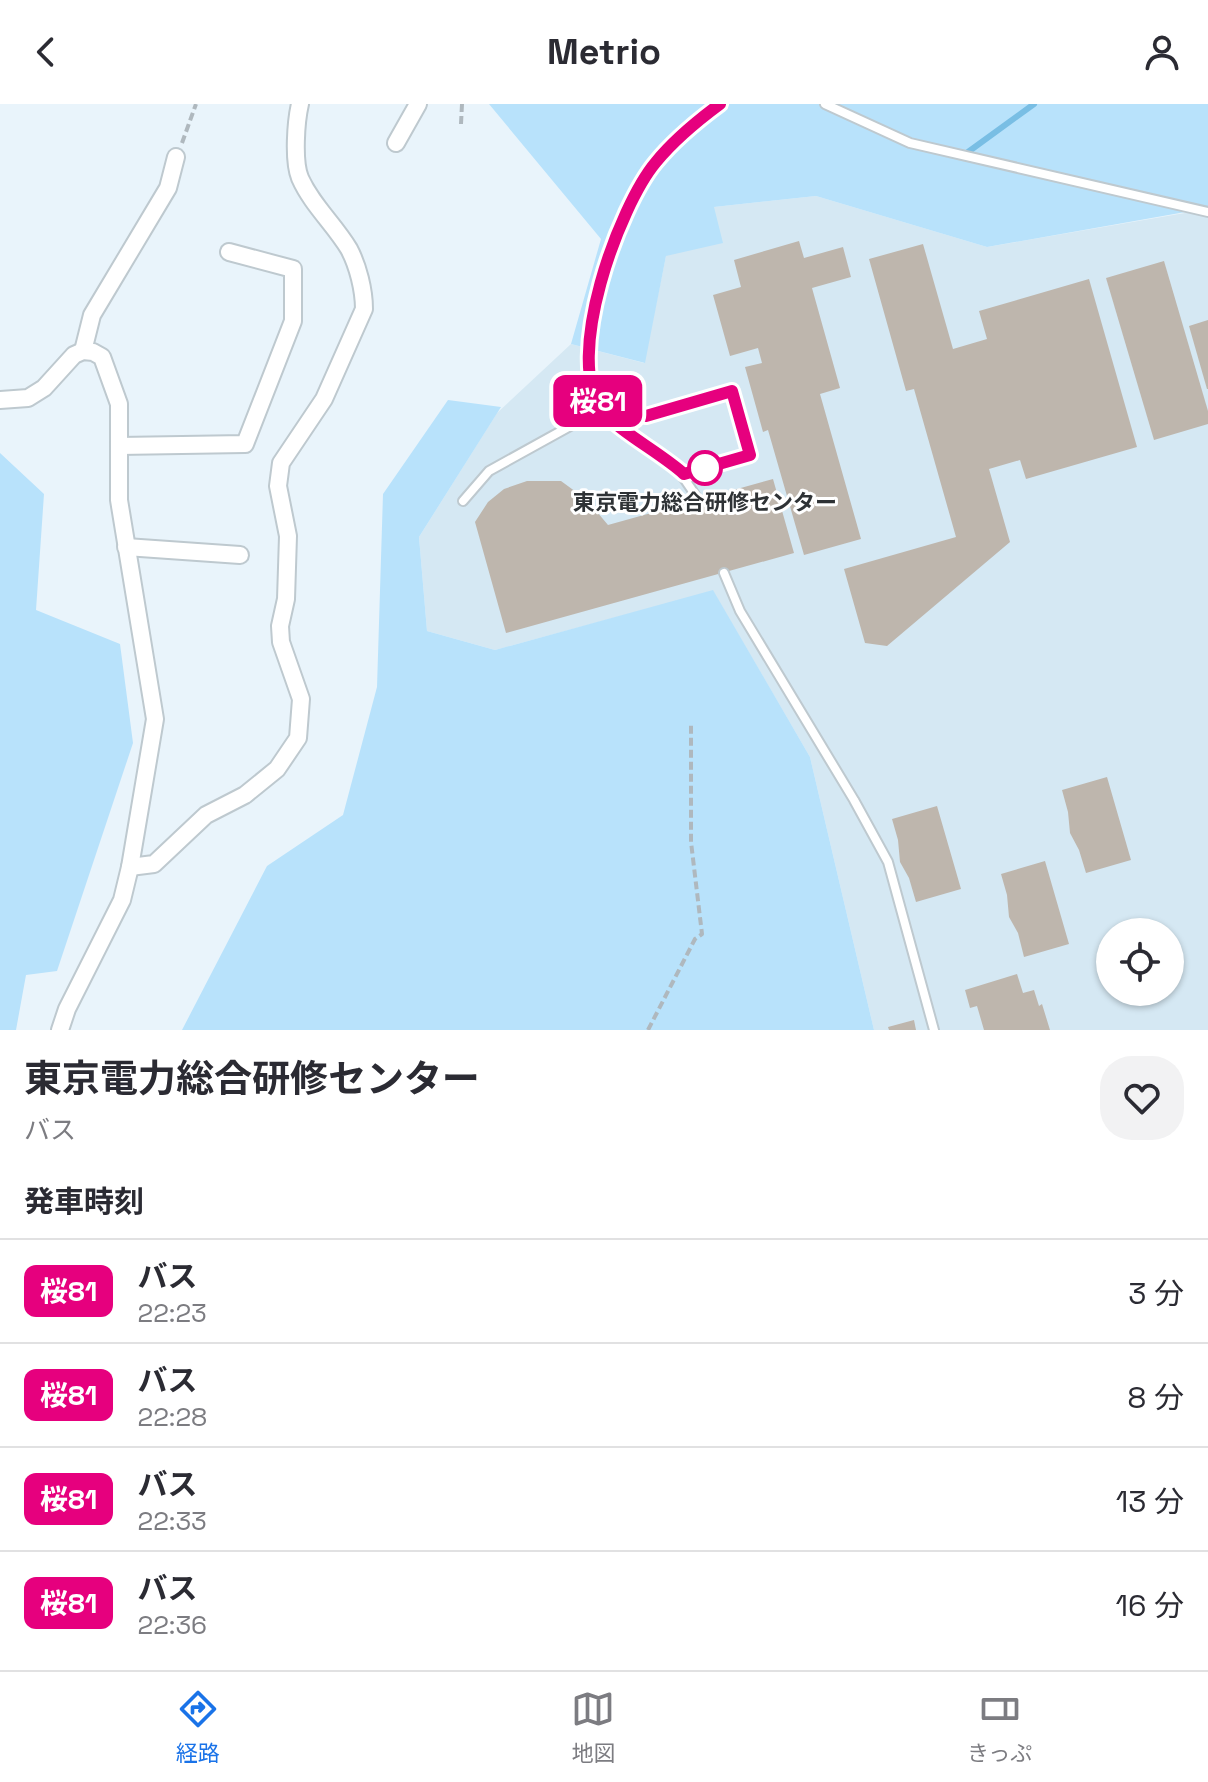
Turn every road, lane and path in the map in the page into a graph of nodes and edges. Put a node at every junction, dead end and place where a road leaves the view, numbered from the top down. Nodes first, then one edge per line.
1 (196, 104) edge
2 (300, 104) edge
3 (418, 104) edge
4 (462, 104) edge
5 (720, 104) edge
6 (825, 104) edge
7 (461, 124) dead end
8 (396, 143) dead end
9 (176, 157) joint
10 (1208, 212) edge
11 (229, 252) dead end
12 (83, 351) junction
13 (0, 400) edge
14 (601, 409) junction
15 (618, 424) junction
16 (119, 446) junction
17 (684, 474) junction
18 (698, 500) dead end
19 (463, 501) dead end
20 (126, 547) junction
21 (240, 555) dead end
22 (724, 573) dead end
23 (691, 723) dead end
24 (130, 867) junction
25 (60, 1030) edge
26 (648, 1030) edge
27 (934, 1030) edge

1 - 9 path
2 - 24 street
3 - 8 street
4 - 7 path
5 - 14 lane
6 - 10 lane
9 - 12 street
11 - 16 street
12 - 13 street
12 - 16 street
14 - 15 lane
14 - 19 lane
15 - 17 lane
15 - 17 lane
16 - 20 street
17 - 18 lane
20 - 21 street
20 - 24 street
22 - 27 lane
23 - 26 path
24 - 25 street

